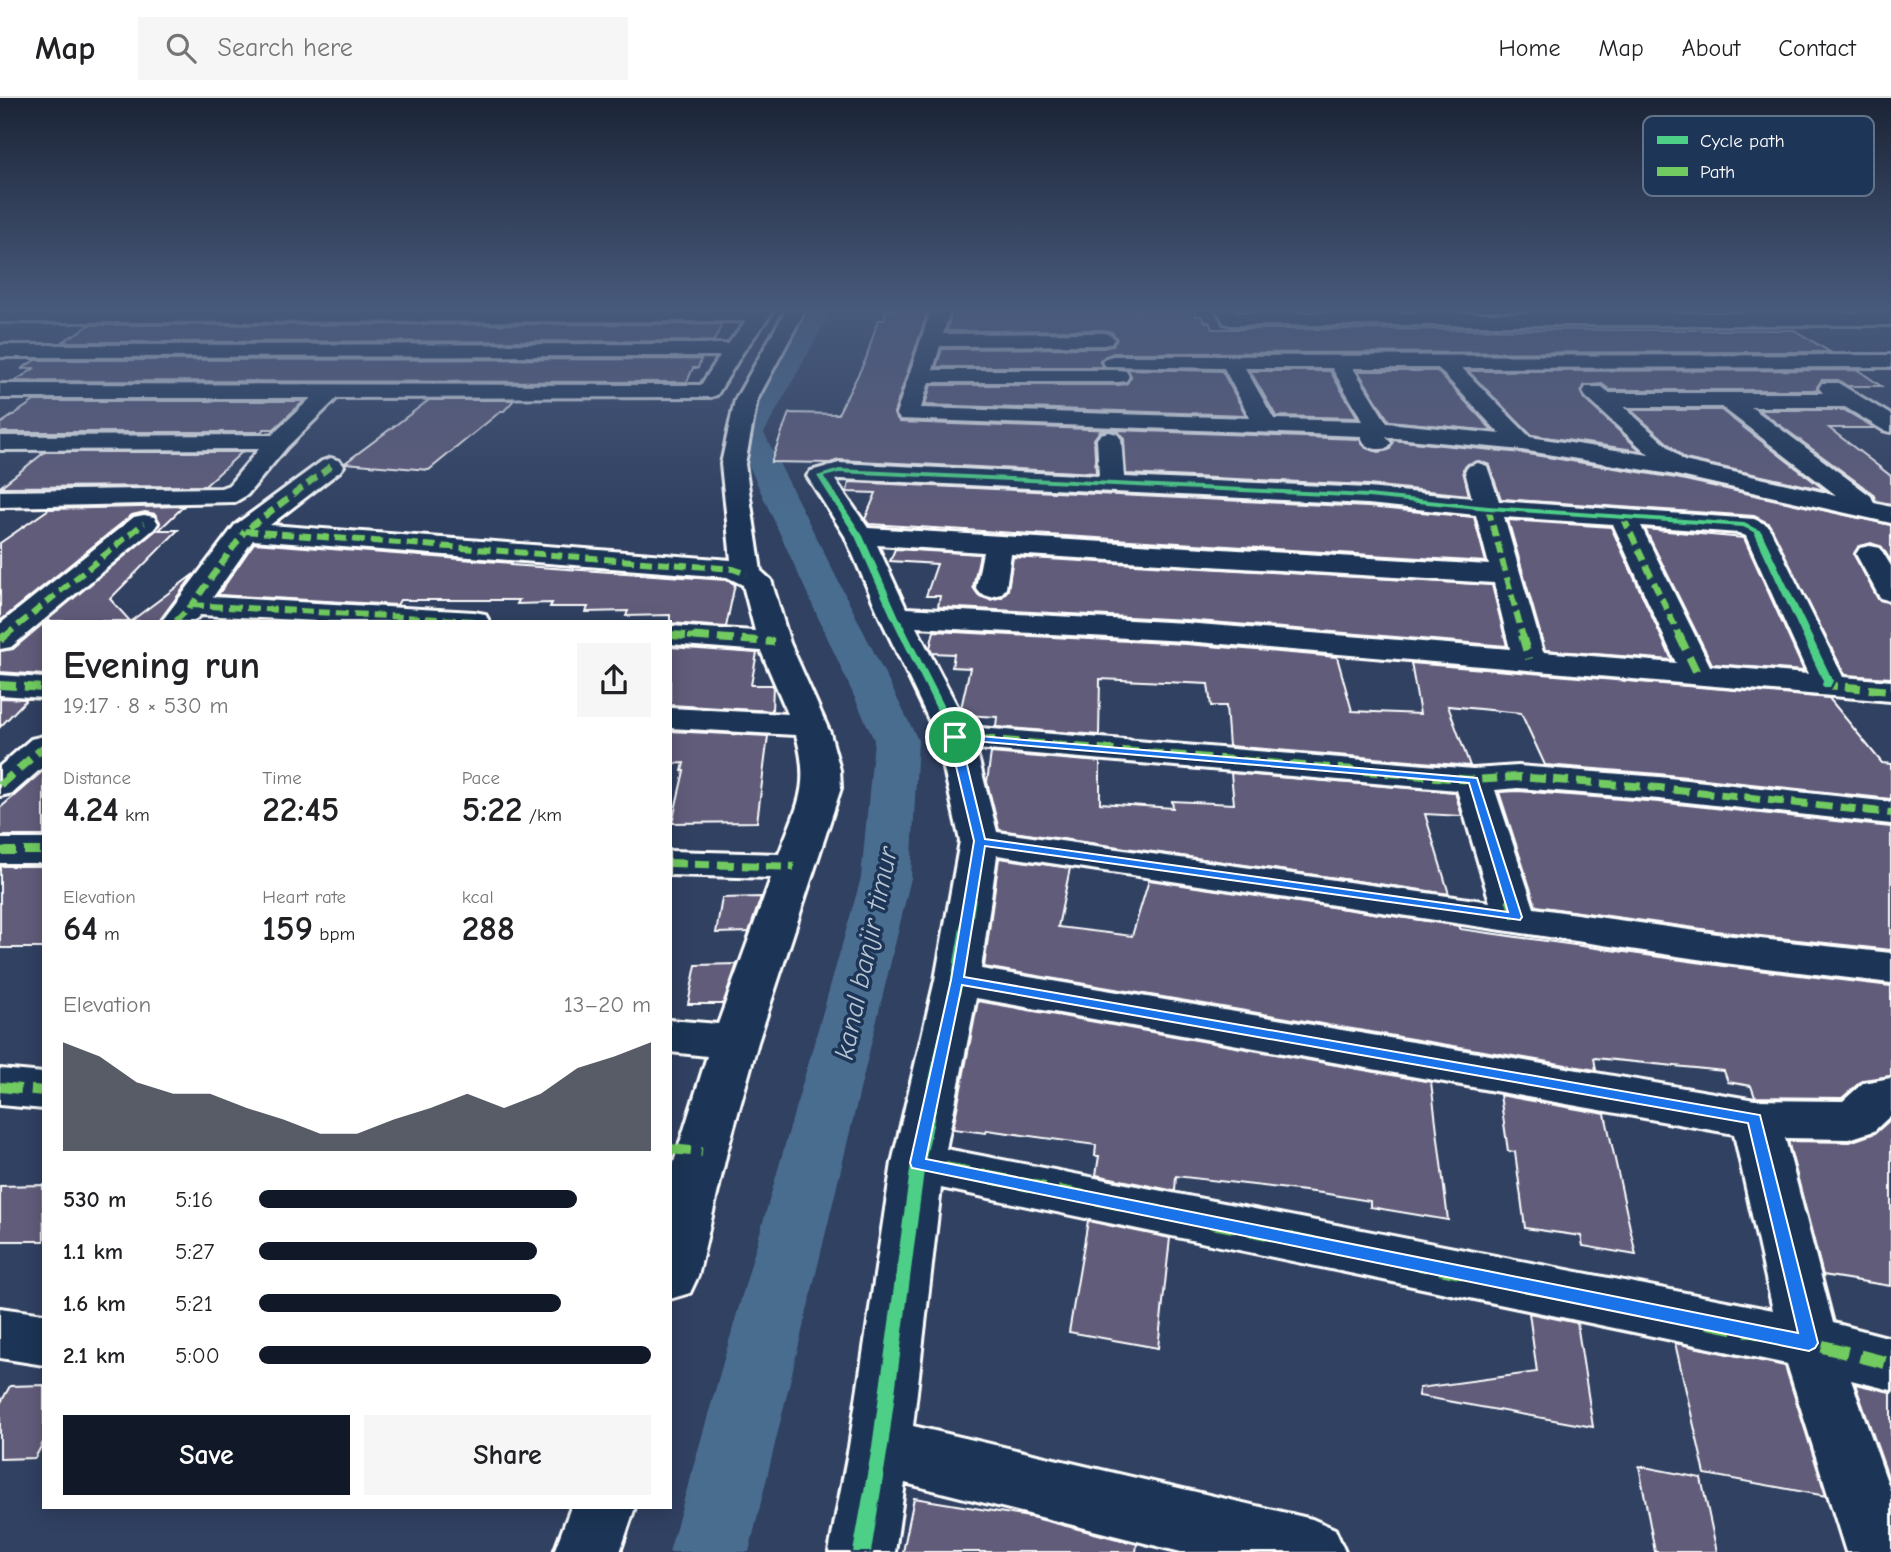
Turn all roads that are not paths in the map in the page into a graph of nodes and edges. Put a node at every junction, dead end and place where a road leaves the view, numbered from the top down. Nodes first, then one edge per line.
1 (117, 378) edge
2 (443, 378) edge
3 (717, 378) edge
4 (758, 378) edge
5 (920, 378) edge
6 (1119, 378) edge
7 (1240, 378) edge
8 (1348, 378) edge
9 (1458, 378) edge
10 (1579, 378) edge
11 (1814, 378) edge
12 (100, 390) junction
13 (333, 390) junction
14 (433, 390) junction
15 (0, 391) edge
16 (1603, 400) junction
17 (1850, 400) junction
18 (1729, 401) junction
19 (1133, 420) junction
20 (1266, 425) junction
21 (1891, 425) edge
22 (1383, 437) junction
23 (1109, 439) dead end
24 (278, 442) junction
25 (0, 443) edge
26 (27, 443) junction
27 (1522, 443) junction
28 (0, 462) edge
29 (331, 466) dead end
30 (1676, 467) junction
31 (1478, 471) dead end
32 (1112, 485) junction
33 (0, 499) edge
34 (37, 500) junction
35 (1488, 508) junction
36 (1882, 513) edge
37 (1623, 517) junction
38 (144, 523) dead end
39 (0, 524) edge
40 (245, 531) junction
41 (859, 536) junction
42 (999, 544) junction
43 (1870, 554) dead end
44 (747, 574) junction
45 (1504, 575) junction
46 (991, 588) dead end
47 (1891, 592) edge
48 (184, 613) edge
49 (895, 617) junction
50 (438, 620) edge
51 (672, 635) edge
52 (0, 640) edge
53 (774, 642) junction
54 (1529, 659) junction
55 (1697, 673) junction
56 (0, 685) edge
57 (1827, 685) junction
58 (42, 688) edge
59 (1891, 691) edge
60 (672, 718) edge
61 (809, 725) junction
62 (955, 737) junction
63 (42, 749) edge
64 (1474, 780) junction
65 (0, 785) edge
66 (1891, 813) edge
67 (980, 841) junction
68 (0, 851) edge
69 (42, 851) edge
70 (672, 863) edge
71 (794, 867) junction
72 (1516, 917) junction
73 (1891, 968) edge
74 (957, 980) junction
75 (672, 1036) edge
76 (735, 1042) junction
77 (0, 1087) edge
78 (42, 1091) edge
79 (1891, 1096) edge
80 (1755, 1119) junction
81 (686, 1150) edge
82 (918, 1163) junction
83 (672, 1260) edge
84 (0, 1334) edge
85 (42, 1340) edge
86 (1809, 1343) junction
87 (1891, 1364) edge
88 (880, 1447) junction
89 (602, 1509) edge
90 (587, 1552) edge
91 (862, 1552) edge
92 (1312, 1552) edge
93 (1879, 1552) edge

1 - 12 street
2 - 14 street
3 - 14 street
4 - 44 street
5 - 19 street
6 - 19 street
7 - 20 street
8 - 22 street
9 - 27 street
10 - 16 street
11 - 17 street
12 - 13 street
12 - 15 street
12 - 26 street
13 - 14 street
13 - 24 street
16 - 18 street
16 - 30 street
17 - 18 street
17 - 21 street
18 - 36 street
19 - 20 street
20 - 22 street
22 - 27 street
23 - 32 street
24 - 26 street
24 - 34 street
25 - 26 street
26 - 28 street
27 - 30 street
29 - 40 street
30 - 36 street
31 - 35 street
32 - 35 street
32 - 41 street
33 - 34 street
34 - 39 street
35 - 37 street
35 - 45 street
37 - 55 street
37 - 57 street
38 - 52 street
40 - 44 street
40 - 48 street
41 - 42 street
41 - 49 street
42 - 45 street
42 - 46 street
43 - 47 street
44 - 53 street
45 - 54 street
48 - 50 street
49 - 54 street
49 - 62 street
51 - 53 street
53 - 61 street
54 - 55 street
55 - 57 street
56 - 58 street
57 - 59 street
60 - 61 street
61 - 71 street
62 - 64 street
62 - 67 street
63 - 65 street
64 - 66 street
64 - 72 street
67 - 72 street
67 - 74 street
68 - 69 street
70 - 71 street
71 - 76 street
72 - 73 street
74 - 80 street
74 - 82 street
75 - 76 street
76 - 81 street
77 - 78 street
79 - 80 street
80 - 86 street
81 - 83 street
82 - 86 street
82 - 88 street
84 - 85 street
86 - 87 street
86 - 93 street
88 - 91 street
88 - 92 street
89 - 90 street

